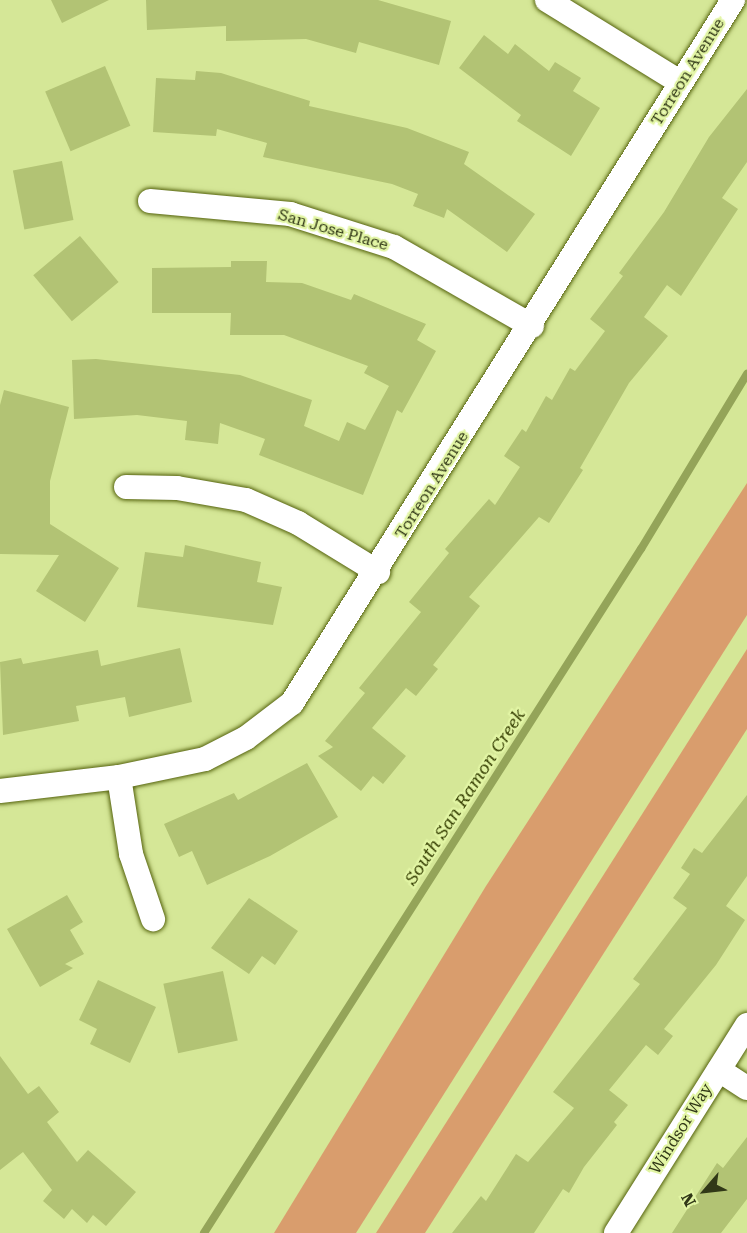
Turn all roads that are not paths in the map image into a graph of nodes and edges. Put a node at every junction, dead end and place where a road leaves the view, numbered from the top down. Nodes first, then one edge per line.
1 (547, 0) edge
2 (733, 0) edge
3 (680, 82) junction
4 (150, 201) dead end
5 (532, 326) junction
6 (126, 487) dead end
7 (378, 572) junction
8 (119, 777) junction
9 (0, 791) edge
10 (153, 919) dead end
11 (747, 1025) edge
12 (719, 1070) junction
13 (747, 1088) edge
14 (616, 1233) edge

1 - 3 street
2 - 3 street, Torreon Avenue
3 - 5 street, Torreon Avenue
4 - 5 street, San Jose Place
5 - 7 street, Torreon Avenue
6 - 7 street
7 - 8 street, Torreon Avenue
8 - 9 street, Torreon Avenue
8 - 10 street
11 - 12 street, Windsor Way
12 - 13 street
12 - 14 street, Windsor Way

